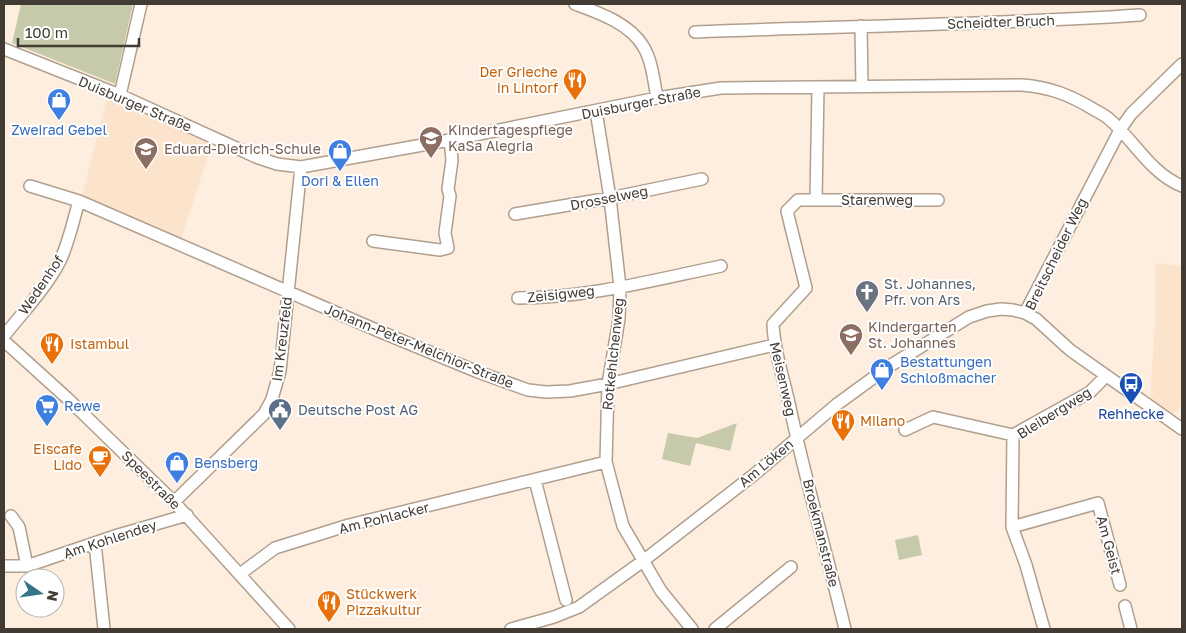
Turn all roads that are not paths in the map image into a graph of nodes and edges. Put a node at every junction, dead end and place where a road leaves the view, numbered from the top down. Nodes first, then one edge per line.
1 (141, 4) edge
2 (575, 4) edge
3 (1140, 15) dead end
4 (861, 26) junction
5 (695, 32) dead end
6 (4, 49) edge
7 (1182, 64) edge
8 (818, 87) junction
9 (862, 87) junction
10 (120, 95) junction
11 (657, 98) junction
12 (596, 111) junction
13 (1120, 130) junction
14 (450, 140) junction
15 (301, 167) junction
16 (702, 179) dead end
17 (30, 186) dead end
18 (1182, 186) edge
19 (610, 198) junction
20 (816, 200) junction
21 (938, 200) dead end
22 (79, 201) junction
23 (515, 214) dead end
24 (373, 241) dead end
25 (721, 266) dead end
26 (620, 287) junction
27 (288, 292) junction
28 (518, 298) dead end
29 (1025, 313) junction
30 (4, 336) edge
31 (4, 341) edge
32 (774, 345) junction
33 (1106, 376) junction
34 (608, 384) junction
35 (1182, 429) edge
36 (905, 430) dead end
37 (1014, 435) junction
38 (796, 438) junction
39 (606, 462) junction
40 (535, 480) junction
41 (174, 502) junction
42 (187, 515) junction
43 (11, 516) dead end
44 (1012, 527) junction
45 (95, 543) junction
46 (642, 561) junction
47 (4, 566) edge
48 (27, 566) junction
49 (791, 567) dead end
50 (240, 574) junction
51 (1120, 585) dead end
52 (566, 600) dead end
53 (1125, 606) dead end
54 (104, 629) edge
55 (288, 629) edge
56 (511, 629) edge
57 (692, 629) edge
58 (716, 629) edge
59 (845, 629) edge
60 (1044, 629) edge
61 (1131, 629) edge

1 - 10 street
2 - 11 street
3 - 4 street, Scheidter Bruch
4 - 5 street, Scheidter Bruch
4 - 9 street
6 - 10 street, Duisburger Straße
7 - 13 street, Breitscheider Weg
8 - 9 street, Duisburger Straße
8 - 11 street, Duisburger Straße
8 - 20 street
9 - 13 street, Duisburger Straße
10 - 15 street, Duisburger Straße
11 - 12 street, Duisburger Straße
12 - 14 street, Duisburger Straße
12 - 19 street, Rotkehlchenweg
13 - 18 street, Duisburger Straße
13 - 29 street, Breitscheider Weg
14 - 15 street, Duisburger Straße
14 - 24 street
15 - 27 street, Im Kreuzfeld
16 - 19 street, Drosselweg
17 - 22 street, Johann-Peter-Melchior-Straße
19 - 23 street, Drosselweg
19 - 26 street, Rotkehlchenweg
20 - 21 street, Starenweg
20 - 32 street, Meisenweg
22 - 27 street, Johann-Peter-Melchior-Straße
22 - 30 street, Wedenhof
25 - 26 street, Zeisigweg
26 - 28 street, Zeisigweg
26 - 34 street, Rotkehlchenweg
27 - 34 street, Johann-Peter-Melchior-Straße
27 - 41 street, Im Kreuzfeld
29 - 33 street, Breitscheider Weg
29 - 38 street, Am Löken
31 - 41 street, Speestraße
32 - 34 street, Johann-Peter-Melchior-Straße
32 - 38 street, Meisenweg
33 - 35 street, Breitscheider Weg
33 - 37 street, Bleibergweg
34 - 39 street, Rotkehlchenweg
36 - 37 street
37 - 44 street, Bleibergweg
38 - 46 street, Am Löken
38 - 59 street, Broekmanstraße
39 - 40 street, Am Pohlacker
39 - 46 street, Rotkehlchenweg
40 - 50 street, Am Pohlacker
40 - 52 street
41 - 42 street, Speestraße
42 - 45 street, Am Kohlendey
42 - 50 street, Speestraße
43 - 48 street
44 - 51 street, Am Geist
44 - 60 street, Bleibergweg
45 - 48 street, Am Kohlendey
45 - 54 street
46 - 56 street, Am Löken
46 - 57 street, Rotkehlchenweg
47 - 48 street, Am Kohlendey
49 - 58 street
50 - 55 street, Speestraße
53 - 61 street

